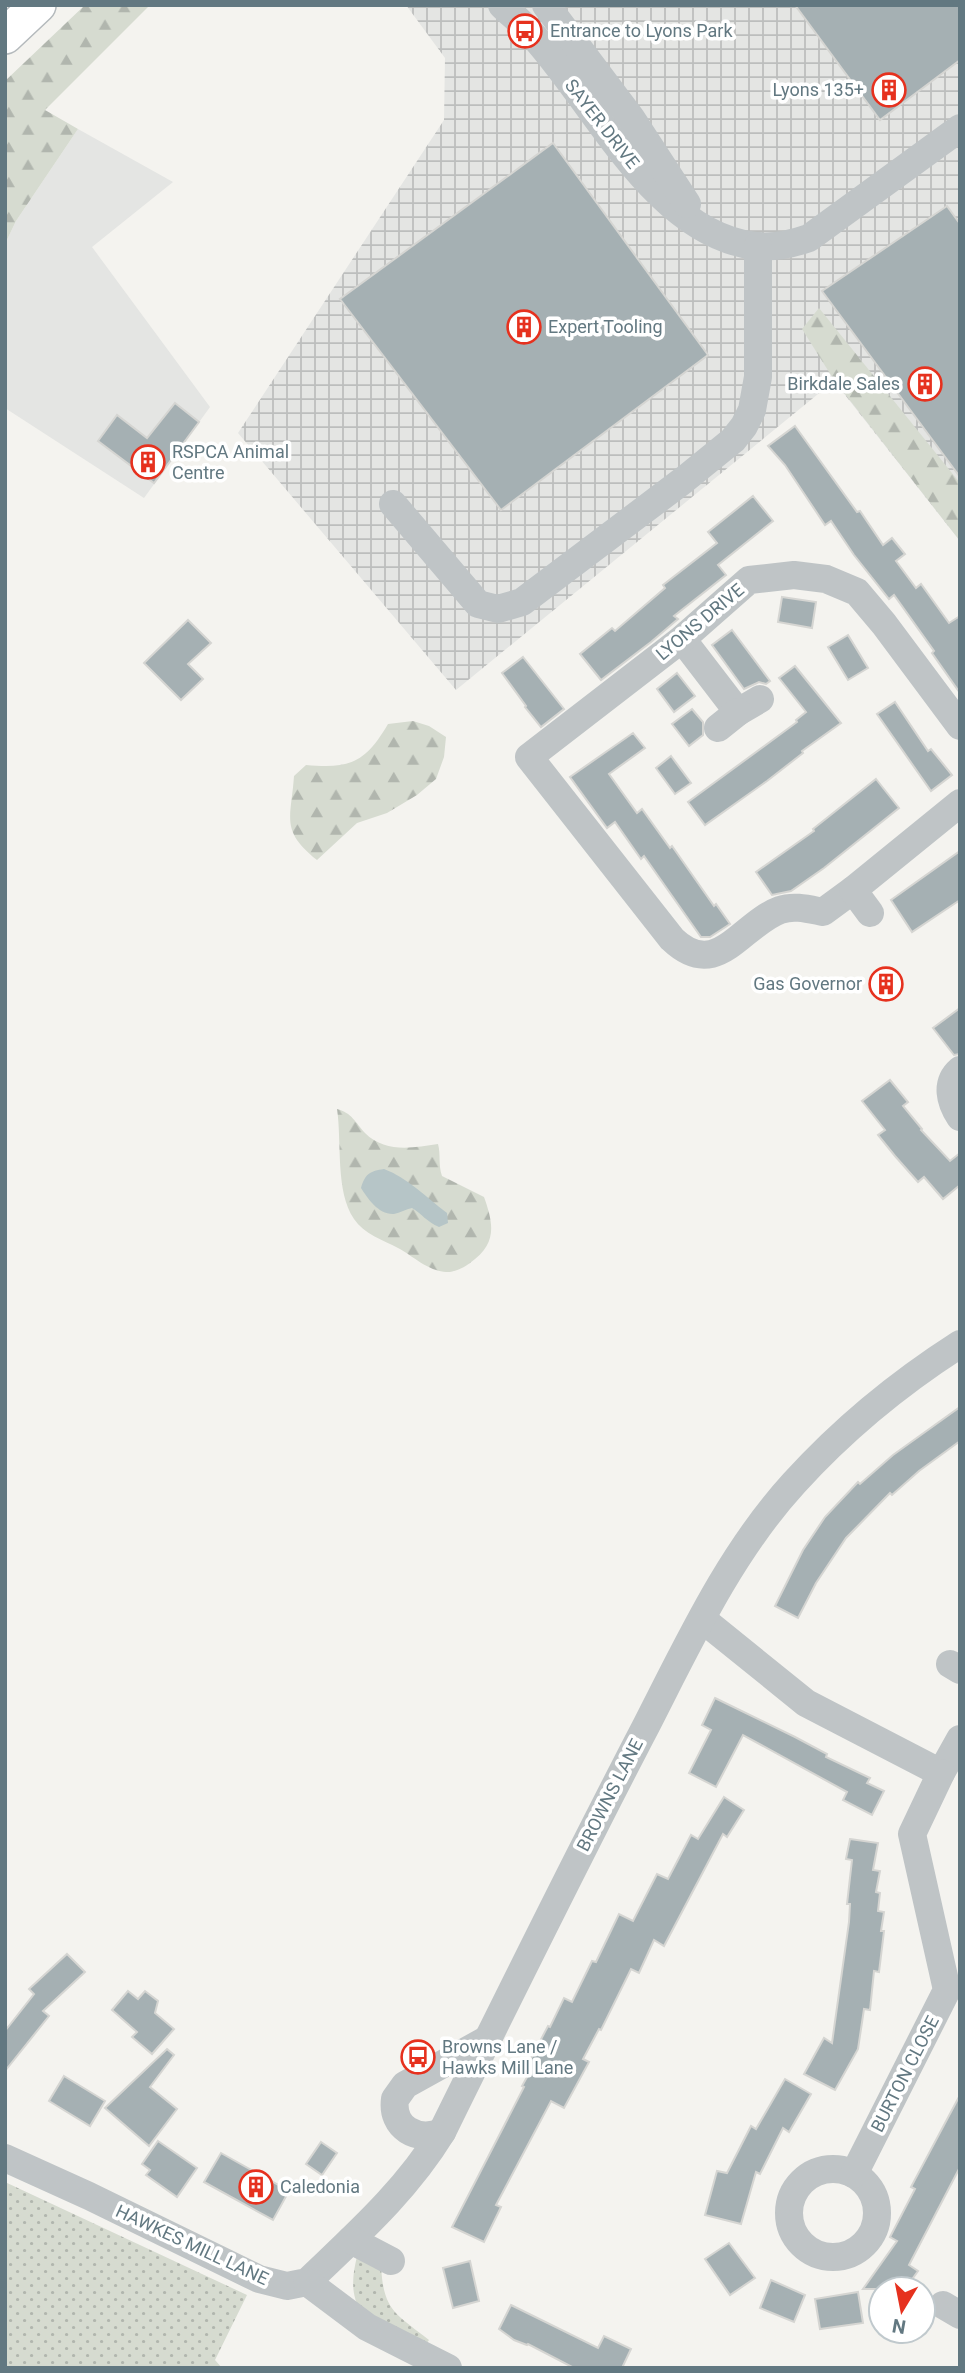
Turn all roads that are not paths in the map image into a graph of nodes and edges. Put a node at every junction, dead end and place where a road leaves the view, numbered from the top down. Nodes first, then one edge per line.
1 (38, 5) edge
2 (502, 5) edge
3 (546, 5) edge
4 (5, 36) edge
5 (960, 128) edge
6 (712, 233) junction
7 (758, 246) junction
8 (393, 504) dead end
9 (682, 639) junction
10 (739, 713) dead end
11 (960, 726) edge
12 (960, 803) edge
13 (853, 890) junction
14 (870, 913) dead end
15 (960, 1070) edge
16 (960, 1117) edge
17 (960, 1344) edge
18 (702, 1619) junction
19 (960, 1739) edge
20 (941, 1773) junction
21 (488, 2039) junction
22 (442, 2132) junction
23 (5, 2158) edge
24 (854, 2174) dead end
25 (351, 2240) junction
26 (391, 2261) dead end
27 (307, 2282) junction
28 (442, 2355) edge

1 - 4 main road
2 - 6 street, SAYER DRIVE
3 - 6 street, SAYER DRIVE
5 - 7 street, SAYER DRIVE
6 - 7 street, SAYER DRIVE
7 - 8 street
9 - 10 street
9 - 11 street, LYONS DRIVE
9 - 13 street, LYONS DRIVE
12 - 13 street
13 - 14 street
15 - 16 street
17 - 18 street, BROWNS LANE
18 - 20 street
18 - 21 street, BROWNS LANE
19 - 20 street, BURTON CLOSE
20 - 24 street, BURTON CLOSE
21 - 22 street, BROWNS LANE
21 - 22 street
22 - 25 street, BROWNS LANE
23 - 27 street, HAWKES MILL LANE
25 - 26 street
25 - 27 street, BROWNS LANE
27 - 28 street

